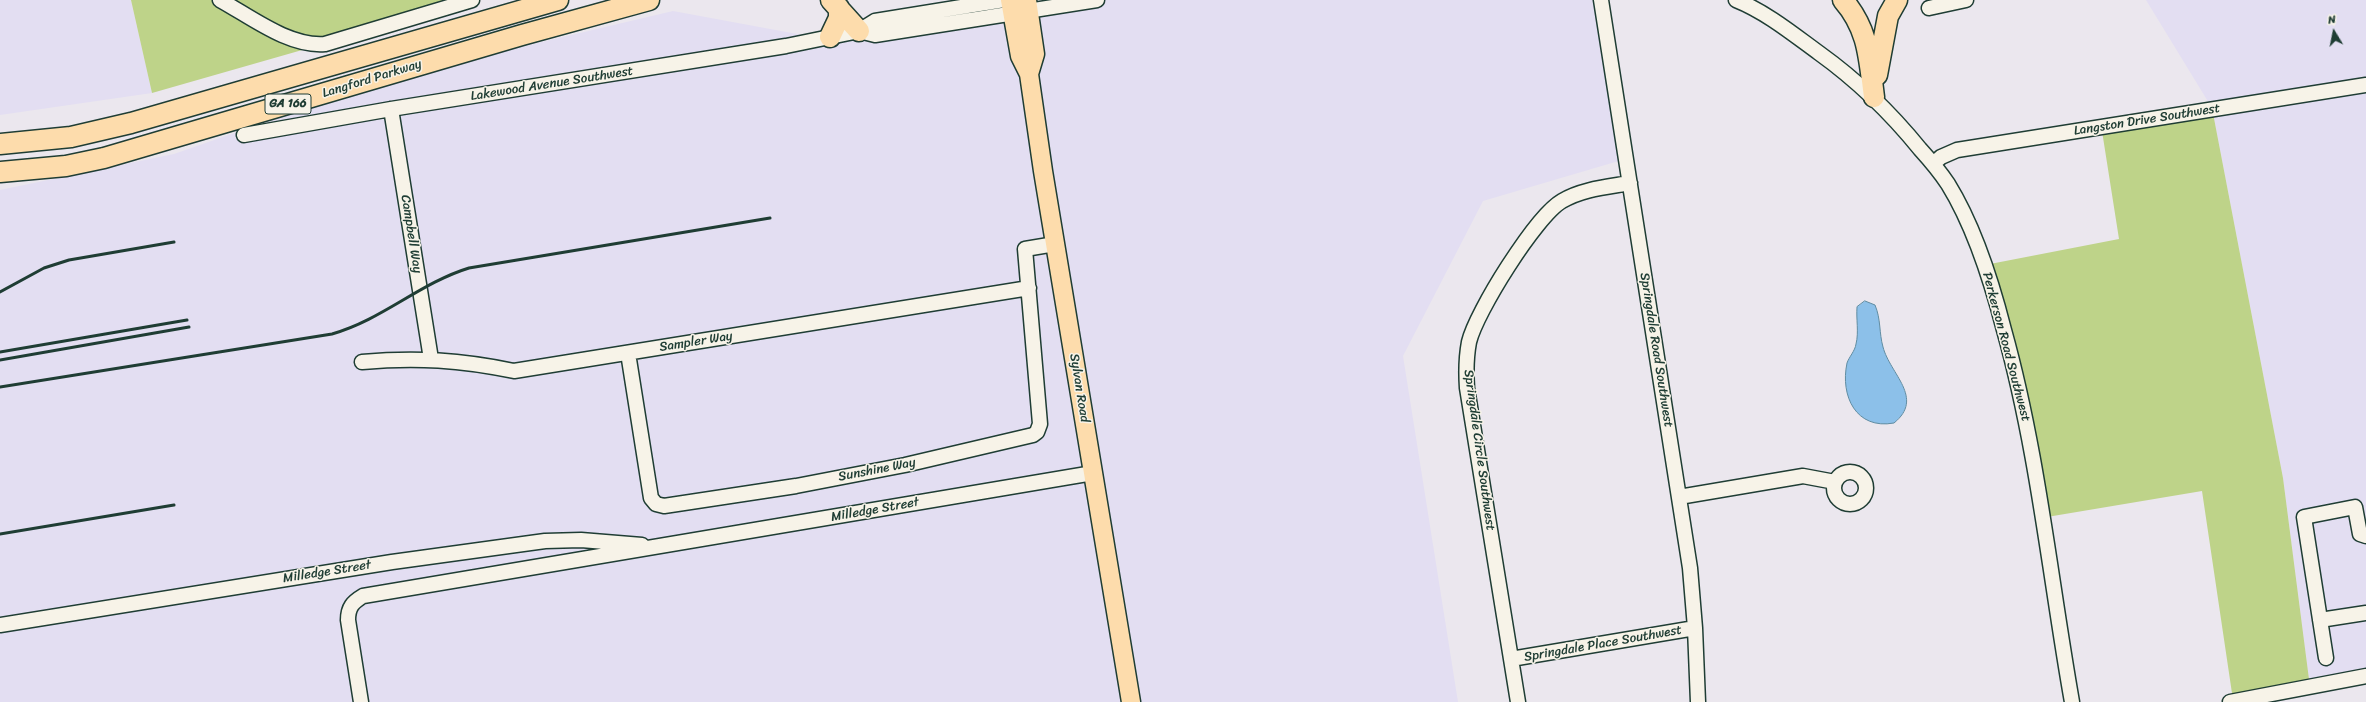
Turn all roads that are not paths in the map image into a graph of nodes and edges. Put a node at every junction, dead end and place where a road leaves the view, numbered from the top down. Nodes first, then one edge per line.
1 (220, 0) edge
2 (472, 0) edge
3 (558, 0) edge
4 (649, 0) edge
5 (653, 0) edge
6 (1097, 0) edge
7 (1601, 0) edge
8 (1736, 0) edge
9 (1843, 0) edge
10 (1897, 0) edge
11 (1966, 0) edge
12 (835, 4) edge
13 (1016, 5) edge
14 (1929, 8) dead end
15 (859, 31) junction
16 (830, 37) junction
17 (2366, 85) edge
18 (1874, 97) junction
19 (391, 109) junction
20 (244, 135) dead end
21 (0, 144) edge
22 (1933, 164) junction
23 (0, 172) edge
24 (1630, 183) junction
25 (1055, 244) junction
26 (1029, 288) junction
27 (628, 353) junction
28 (431, 359) junction
29 (362, 362) dead end
30 (1093, 473) junction
31 (1835, 482) dead end
32 (1679, 497) junction
33 (2366, 536) edge
34 (656, 547) junction
35 (2366, 613) edge
36 (2320, 620) junction
37 (0, 625) edge
38 (1696, 628) junction
39 (2326, 658) dead end
40 (1511, 659) junction
41 (2366, 676) edge
42 (361, 702) edge
43 (1131, 702) edge
44 (1518, 702) edge
45 (1698, 702) edge
46 (2072, 702) edge
47 (2230, 702) edge

1 - 2 street
3 - 21 highway, Langford Parkway / GA 166
4 - 5 highway, Langford Parkway
4 - 23 highway, Langford Parkway / GA 166
6 - 13 street, Lakewood Avenue Southwest
7 - 24 street, Springdale Road Southwest
8 - 18 street, Perkerson Road Southwest
9 - 18 highway
10 - 18 highway
11 - 14 street
12 - 15 highway
12 - 16 highway
13 - 15 street, Lakewood Avenue Southwest
13 - 25 main road, Sylvan Road
15 - 16 street, Lakewood Avenue Southwest
16 - 19 street, Lakewood Avenue Southwest
17 - 22 street, Langston Drive Southwest
18 - 22 street, Perkerson Road Southwest
19 - 20 street, Lakewood Avenue Southwest
19 - 28 street, Campbell Way
22 - 46 street, Perkerson Road Southwest
24 - 32 street, Springdale Road Southwest
24 - 40 street, Springdale Circle Southwest
25 - 26 street, Sunshine Way
25 - 30 main road, Sylvan Road
26 - 27 street, Sampler Way
26 - 27 street, Sunshine Way
27 - 28 street, Sampler Way
28 - 29 street, Sampler Way
30 - 34 street, Milledge Street
30 - 43 main road, Sylvan Road
31 - 32 street
32 - 38 street, Springdale Road Southwest
33 - 36 street
34 - 37 street, Milledge Street
34 - 42 street, Milledge Street
35 - 36 street
36 - 39 street
38 - 40 street, Springdale Place Southwest
38 - 45 street, Springdale Road Southwest
40 - 44 street, Springdale Circle Southwest
41 - 47 street

